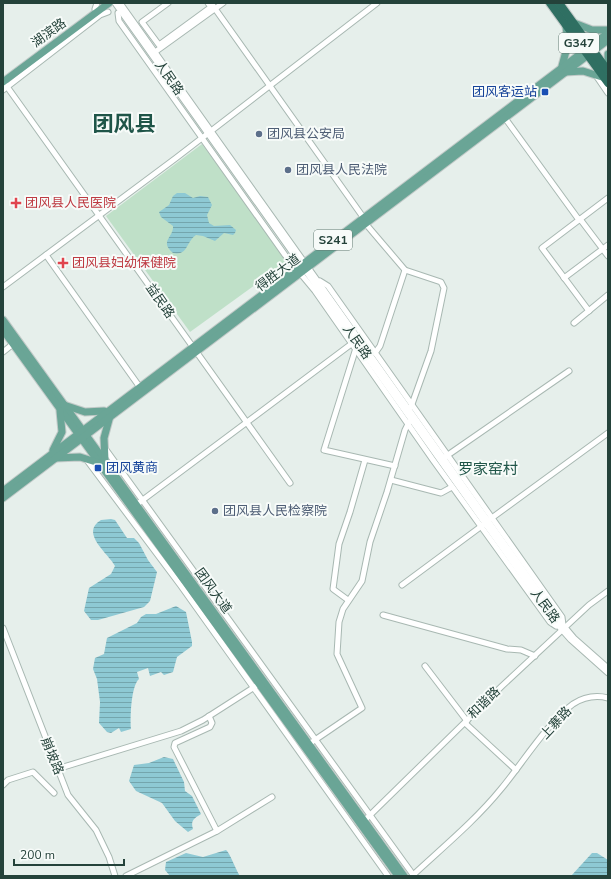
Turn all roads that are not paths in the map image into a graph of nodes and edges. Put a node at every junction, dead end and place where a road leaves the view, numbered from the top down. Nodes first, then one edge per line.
1 (103, 3) edge
2 (109, 3) edge
3 (115, 3) edge
4 (120, 3) edge
5 (168, 3) edge
6 (210, 3) edge
7 (223, 3) edge
8 (377, 3) edge
9 (550, 3) edge
10 (559, 3) edge
11 (96, 8) edge
12 (215, 9) junction
13 (108, 12) junction
14 (118, 13) junction
15 (124, 15) junction
16 (569, 23) junction
17 (608, 31) edge
18 (608, 40) edge
19 (589, 50) junction
20 (155, 52) junction
21 (608, 54) edge
22 (563, 70) junction
23 (594, 74) junction
24 (607, 75) edge
25 (4, 83) edge
26 (270, 85) junction
27 (608, 93) edge
28 (504, 118) junction
29 (209, 132) junction
30 (202, 138) junction
31 (608, 198) edge
32 (99, 215) junction
33 (580, 219) junction
34 (364, 220) junction
35 (608, 245) edge
36 (603, 249) junction
37 (46, 255) junction
38 (608, 256) edge
39 (302, 267) junction
40 (405, 270) junction
41 (316, 277) junction
42 (564, 278) junction
43 (3, 287) edge
44 (608, 295) edge
45 (589, 311) junction
46 (3, 320) edge
47 (574, 324) dead end
48 (3, 330) edge
49 (13, 344) junction
50 (356, 344) junction
51 (194, 349) junction
52 (3, 352) edge
53 (375, 353) junction
54 (569, 371) dead end
55 (140, 386) junction
56 (61, 406) junction
57 (412, 406) junction
58 (410, 411) junction
59 (109, 412) junction
60 (246, 422) junction
61 (410, 422) junction
62 (608, 432) edge
63 (81, 434) junction
64 (104, 446) junction
65 (52, 456) junction
66 (445, 457) junction
67 (85, 458) junction
68 (365, 460) junction
69 (102, 463) junction
70 (395, 466) junction
71 (391, 480) junction
72 (290, 483) dead end
73 (452, 487) junction
74 (3, 491) edge
75 (3, 498) edge
76 (143, 500) junction
77 (136, 505) junction
78 (486, 522) junction
79 (402, 585) dead end
80 (608, 590) edge
81 (348, 600) junction
82 (383, 615) dead end
83 (3, 628) edge
84 (563, 628) junction
85 (535, 656) junction
86 (425, 666) dead end
87 (608, 668) edge
88 (608, 673) edge
89 (256, 685) junction
90 (608, 698) edge
91 (209, 716) junction
92 (466, 722) junction
93 (316, 739) junction
94 (310, 744) junction
95 (57, 769) junction
96 (516, 770) junction
97 (3, 785) edge
98 (54, 793) dead end
99 (272, 797) dead end
100 (371, 814) junction
101 (365, 820) junction
102 (217, 831) junction
103 (115, 876) edge
104 (126, 876) edge
105 (388, 876) edge
106 (398, 876) edge
107 (404, 876) edge
108 (413, 876) edge

1 - 11 main road, 湖滨路
2 - 11 main road, 湖滨路
3 - 15 street, 人民路
4 - 20 street, 人民路
5 - 6 street
6 - 12 street
7 - 12 street
8 - 26 street
9 - 16 highway, G347
10 - 16 highway, G347
11 - 13 street
11 - 25 main road, 湖滨路
12 - 20 street
12 - 26 street
13 - 14 street
13 - 25 street
14 - 15 street
14 - 30 street
15 - 29 street, 人民路
16 - 17 main road
16 - 19 highway, G347
16 - 22 main road
17 - 19 main road, S241
18 - 19 main road, S241
19 - 22 main road, 得胜大道 / S241
19 - 24 highway, G347
20 - 29 street, 人民路
21 - 24 main road
22 - 23 main road
22 - 28 main road, 得胜大道 / S241
22 - 34 main road, 得胜大道 / S241
23 - 24 main road
23 - 27 street
25 - 32 street, 益民路
26 - 29 street
26 - 34 street
28 - 33 street
28 - 34 main road, 得胜大道 / S241
29 - 30 street
29 - 39 street, 人民路
30 - 32 street
30 - 39 street
31 - 33 street
32 - 37 street
32 - 51 street, 益民路
33 - 36 street
33 - 42 street
34 - 39 main road, 得胜大道 / S241
34 - 40 street
35 - 36 street
36 - 38 street
36 - 42 street
37 - 43 street
37 - 55 street
39 - 41 street, 人民路
39 - 50 street
39 - 51 main road, 得胜大道 / S241
40 - 53 street
40 - 57 street
41 - 53 street
41 - 58 street, 人民路
42 - 45 street
44 - 45 street
45 - 47 street
46 - 56 main road, 团风大道
48 - 49 main road, 团风大道
49 - 52 street
49 - 56 main road, 团风大道
50 - 60 street
50 - 61 street
50 - 68 street
51 - 55 main road, 得胜大道 / S241
51 - 59 main road, 得胜大道 / S241
51 - 60 street, 益民路
53 - 57 street
54 - 66 street
55 - 59 main road, 得胜大道 / S241
56 - 59 main road
56 - 63 main road, 团风大道
56 - 65 main road
57 - 58 street
57 - 66 street
58 - 66 street, 人民路
59 - 63 main road, 得胜大道 / S241
59 - 64 main road
60 - 72 street, 益民路
60 - 76 street
61 - 70 street
61 - 73 street
61 - 78 street, 人民路
62 - 78 street
63 - 65 main road, 得胜大道
63 - 69 main road, 团风大道
64 - 69 main road
64 - 76 street
65 - 67 main road
65 - 74 main road, 得胜大道
65 - 75 main road, 得胜大道
66 - 78 street
67 - 69 main road
67 - 89 street
68 - 70 street
68 - 81 street
69 - 77 main road, 团风大道
69 - 89 main road, 团风大道
70 - 71 street
71 - 73 street
71 - 81 street
73 - 78 street
76 - 77 street
76 - 93 street
77 - 94 main road, 团风大道
78 - 79 street
78 - 84 street, 人民路
78 - 84 street
80 - 84 street, 和谐路
81 - 93 street
82 - 85 street
83 - 95 street, 崩坡路
84 - 85 street, 和谐路
84 - 87 street, 人民路
84 - 88 street, 人民路
85 - 92 street, 和谐路
86 - 92 street
89 - 91 street
89 - 105 street
89 - 106 main road, 团风大道
90 - 96 street, 上寨路
91 - 95 street
91 - 102 street
92 - 96 street
92 - 100 street, 和谐路
93 - 94 street
93 - 100 street
94 - 101 main road, 团风大道
95 - 103 street, 崩坡路
96 - 108 street, 上寨路
97 - 98 street
99 - 102 street
100 - 101 street, 和谐路
100 - 108 street
101 - 107 main road, 团风大道
102 - 104 street

